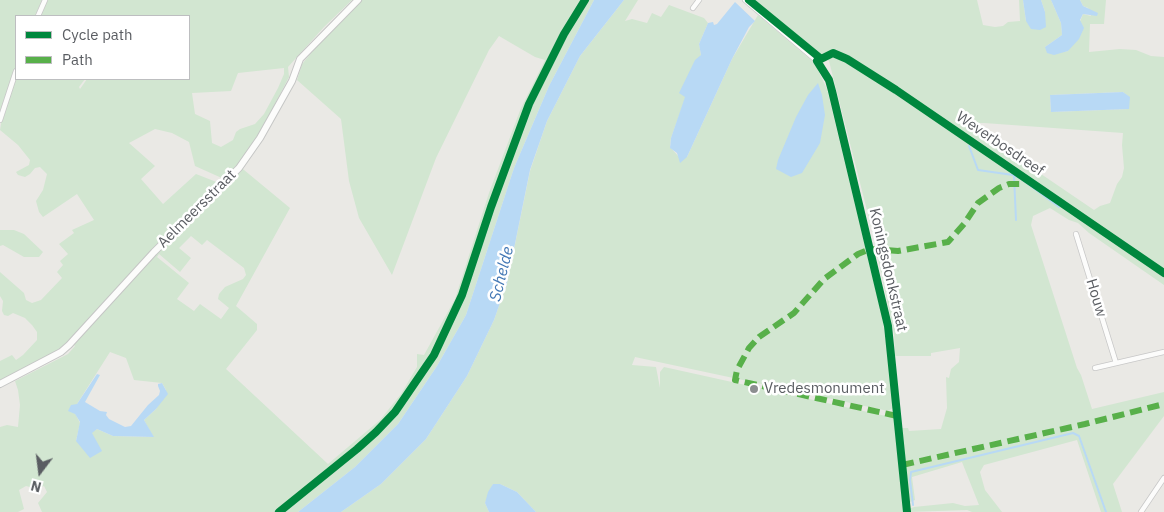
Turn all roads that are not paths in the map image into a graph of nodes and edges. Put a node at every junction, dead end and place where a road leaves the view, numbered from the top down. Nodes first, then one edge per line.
1 (45, 0) edge
2 (358, 0) edge
3 (698, 0) edge
4 (745, 0) edge
5 (693, 8) dead end
6 (38, 15) edge
7 (15, 74) edge
8 (0, 120) edge
9 (1076, 234) dead end
10 (1164, 352) edge
11 (1116, 363) junction
12 (1095, 368) dead end
13 (0, 384) edge
14 (1164, 478) edge
15 (907, 512) edge
16 (1141, 512) edge

1 - 6 street
2 - 13 street, Aelmeersstraat
3 - 5 street
4 - 15 street, Koningsdonkstraat
7 - 8 street
9 - 11 street, Houw
10 - 11 street
11 - 12 street
14 - 16 street

